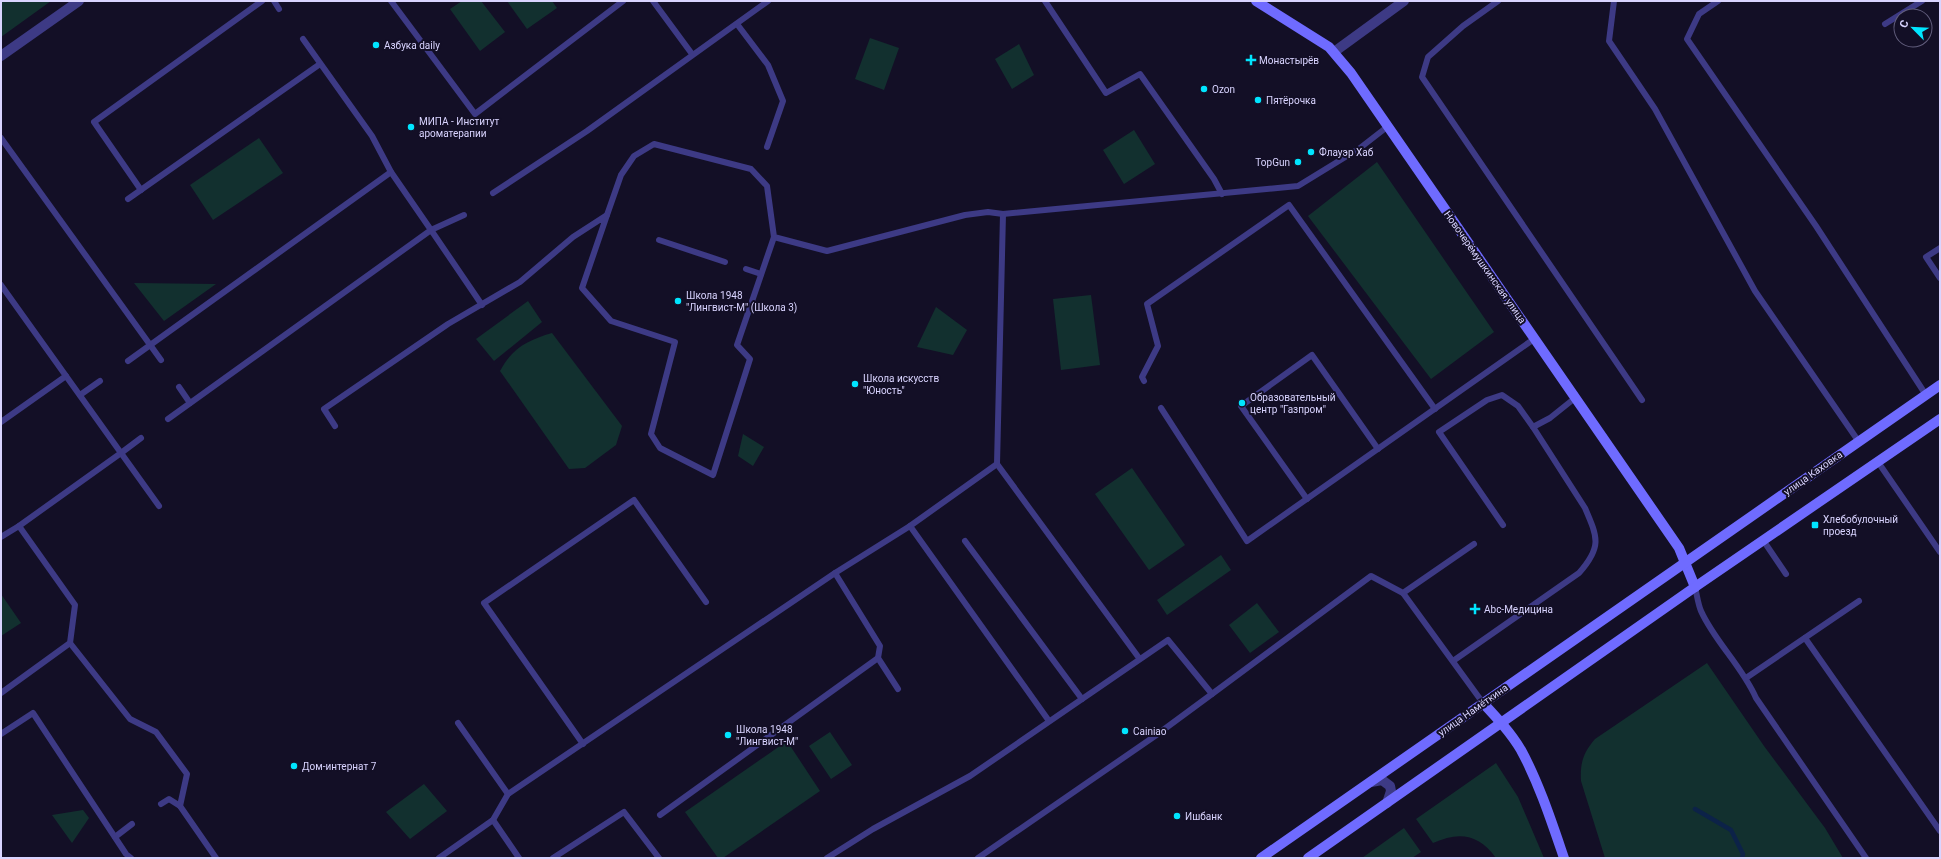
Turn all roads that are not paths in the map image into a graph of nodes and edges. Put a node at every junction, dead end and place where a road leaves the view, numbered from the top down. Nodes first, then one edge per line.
1 (79, 1) edge
2 (262, 1) edge
3 (274, 1) edge
4 (623, 1) edge
5 (653, 1) edge
6 (768, 1) edge
7 (1045, 1) edge
8 (1256, 1) edge
9 (1404, 1) edge
10 (1498, 1) edge
11 (1614, 1) edge
12 (1718, 1) edge
13 (1922, 1) edge
14 (393, 2) edge
15 (279, 9) dead end
16 (737, 24) junction
17 (1885, 24) dead end
18 (302, 39) dead end
19 (1334, 52) junction
20 (692, 54) junction
21 (1, 56) edge
22 (320, 64) junction
23 (1387, 127) junction
24 (1, 138) edge
25 (767, 147) dead end
26 (391, 172) junction
27 (141, 190) junction
28 (493, 193) dead end
29 (1222, 194) junction
30 (128, 199) dead end
31 (1003, 214) junction
32 (464, 215) dead end
33 (607, 215) junction
34 (431, 230) junction
35 (774, 236) junction
36 (659, 240) dead end
37 (1940, 248) edge
38 (725, 262) dead end
39 (746, 269) dead end
40 (761, 274) junction
41 (1940, 278) edge
42 (1, 285) edge
43 (482, 305) junction
44 (1534, 339) junction
45 (149, 345) junction
46 (160, 360) dead end
47 (128, 361) dead end
48 (66, 376) junction
49 (1144, 380) dead end
50 (100, 381) dead end
51 (1940, 385) edge
52 (179, 387) dead end
53 (80, 395) junction
54 (1926, 395) junction
55 (1575, 398) junction
56 (1642, 400) dead end
57 (190, 402) junction
58 (1161, 408) dead end
59 (1435, 409) junction
60 (168, 418) dead end
61 (1940, 419) edge
62 (1, 422) edge
63 (335, 426) dead end
64 (1533, 427) junction
65 (141, 438) dead end
66 (1859, 442) junction
67 (1378, 449) junction
68 (121, 452) junction
69 (1878, 462) junction
70 (997, 464) junction
71 (1307, 499) junction
72 (159, 506) dead end
73 (1503, 524) dead end
74 (18, 526) junction
75 (910, 526) junction
76 (1, 537) edge
77 (1763, 540) junction
78 (965, 541) dead end
79 (1474, 544) dead end
80 (1940, 552) edge
81 (1686, 561) junction
82 (835, 573) junction
83 (1786, 574) dead end
84 (1695, 587) junction
85 (1403, 594) junction
86 (1859, 601) dead end
87 (706, 602) dead end
88 (1805, 638) junction
89 (70, 642) junction
90 (878, 658) junction
91 (1139, 658) junction
92 (1453, 661) junction
93 (1746, 678) junction
94 (898, 689) dead end
95 (1, 693) edge
96 (1212, 694) junction
97 (1082, 699) junction
98 (1483, 702) junction
99 (1049, 721) junction
100 (458, 723) dead end
101 (1502, 723) junction
102 (1, 734) edge
103 (583, 744) junction
104 (1371, 782) junction
105 (508, 794) junction
106 (1387, 803) junction
107 (161, 804) dead end
108 (180, 806) junction
109 (660, 815) dead end
110 (493, 820) junction
111 (132, 824) dead end
112 (1940, 831) edge
113 (115, 837) junction
114 (131, 858) edge
115 (216, 858) edge
116 (439, 858) edge
117 (519, 858) edge
118 (553, 858) edge
119 (659, 858) edge
120 (827, 858) edge
121 (978, 858) edge
122 (1261, 858) edge
123 (1308, 858) edge
124 (1564, 858) edge
125 (1866, 858) edge

1 - 21 street
2 - 27 lane
3 - 15 lane
4 - 14 lane
5 - 20 lane
6 - 16 lane
7 - 29 lane
8 - 19 main road, Новочерёмушкинская улица
9 - 19 street
10 - 56 lane
11 - 66 lane
12 - 54 lane
13 - 17 lane
16 - 20 lane
16 - 25 lane
18 - 22 lane
19 - 23 main road, Новочерёмушкинская улица
20 - 28 lane
22 - 26 lane
22 - 27 lane
23 - 29 lane
23 - 44 main road, Новочерёмушкинская улица
24 - 45 lane
26 - 34 lane
26 - 45 lane
27 - 30 lane
29 - 31 lane
31 - 35 lane
31 - 70 lane
32 - 34 lane
33 - 35 lane
33 - 40 lane
33 - 43 lane
34 - 43 lane
34 - 57 lane
35 - 40 lane
36 - 38 lane
37 - 41 lane
39 - 40 lane
42 - 48 lane
43 - 63 lane
44 - 55 main road, Новочерёмушкинская улица
44 - 59 lane
45 - 46 lane
45 - 47 lane
48 - 53 lane
48 - 62 lane
49 - 59 lane
50 - 53 lane
51 - 54 main road, улица Каховка
52 - 57 lane
53 - 68 lane
54 - 66 main road, улица Каховка
55 - 64 lane
55 - 81 main road, Новочерёмушкинская улица
57 - 60 lane
58 - 71 lane
59 - 67 lane
61 - 69 main road
64 - 73 lane
64 - 92 lane
65 - 68 lane
66 - 81 main road, улица Каховка
67 - 71 lane
67 - 71 lane
68 - 72 lane
68 - 74 lane
69 - 77 main road
69 - 80 lane
70 - 75 lane
70 - 91 lane
74 - 76 lane
74 - 89 lane
75 - 82 lane
75 - 99 lane
77 - 83 lane
77 - 84 main road
78 - 97 lane
79 - 85 lane
81 - 84 main road, Новочерёмушкинская улица
81 - 98 main road, улица Намёткина
82 - 90 lane
82 - 103 lane
84 - 93 lane
84 - 101 main road
85 - 92 lane
85 - 96 lane
86 - 88 lane
87 - 103 lane
88 - 93 lane
88 - 112 lane
89 - 95 lane
89 - 108 lane
90 - 94 lane
90 - 109 lane
91 - 96 lane
91 - 97 lane
92 - 98 lane
93 - 125 lane
96 - 121 lane
97 - 99 lane
98 - 101 main road
98 - 104 main road, улица Намёткина
99 - 120 lane
100 - 105 lane
101 - 106 main road
101 - 124 main road
102 - 113 lane
103 - 105 lane
104 - 106 street
104 - 122 main road, улица Намёткина
105 - 110 lane
106 - 123 main road
107 - 108 lane
108 - 115 lane
110 - 116 lane
110 - 117 lane
111 - 113 lane
113 - 114 lane
118 - 119 lane

